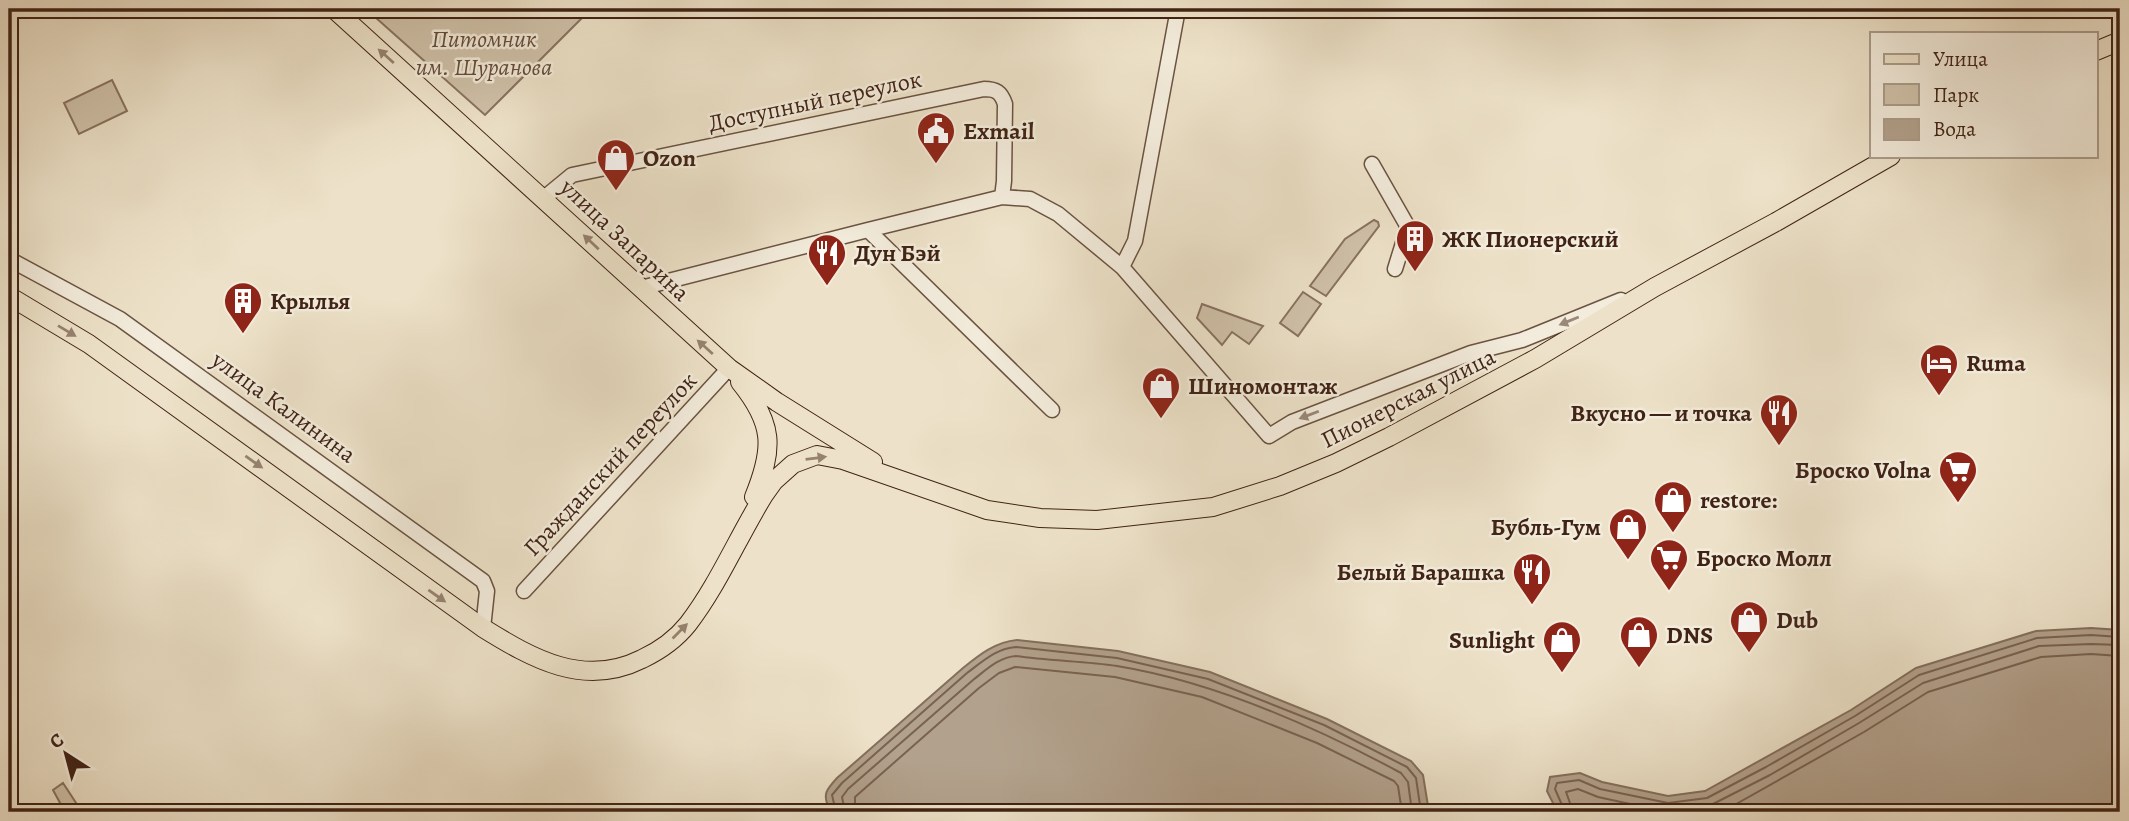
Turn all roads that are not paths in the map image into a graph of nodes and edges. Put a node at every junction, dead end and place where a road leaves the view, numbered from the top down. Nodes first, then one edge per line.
1 (334, 9) edge
2 (1178, 9) edge
3 (2120, 41) edge
4 (2098, 50) edge
5 (1888, 158) edge
6 (1372, 164) dead end
7 (1002, 197) junction
8 (544, 198) junction
9 (868, 230) junction
10 (9, 258) edge
11 (1122, 267) junction
12 (1395, 269) dead end
13 (1655, 287) junction
14 (641, 288) junction
15 (9, 296) edge
16 (729, 368) junction
17 (1052, 410) dead end
18 (903, 481) junction
19 (734, 546) junction
20 (524, 592) dead end
21 (483, 628) junction

8 -> 1 main road, улица Запарина
2 - 11 street
3 - 4 main road
5 - 13 main road, Пионерская улица
6 - 12 street
7 - 8 street, Доступный переулок
7 - 9 street
7 - 11 street
14 -> 8 main road, улица Запарина
9 - 14 street
9 - 17 street
10 - 21 street, улица Калинина
13 -> 11 street
13 - 18 main road, Пионерская улица
16 -> 14 main road, улица Запарина
15 -> 21 main road
16 - 18 main road, улица Запарина
16 - 19 main road
16 - 20 street, Гражданский переулок
19 -> 18 main road
21 -> 19 main road

